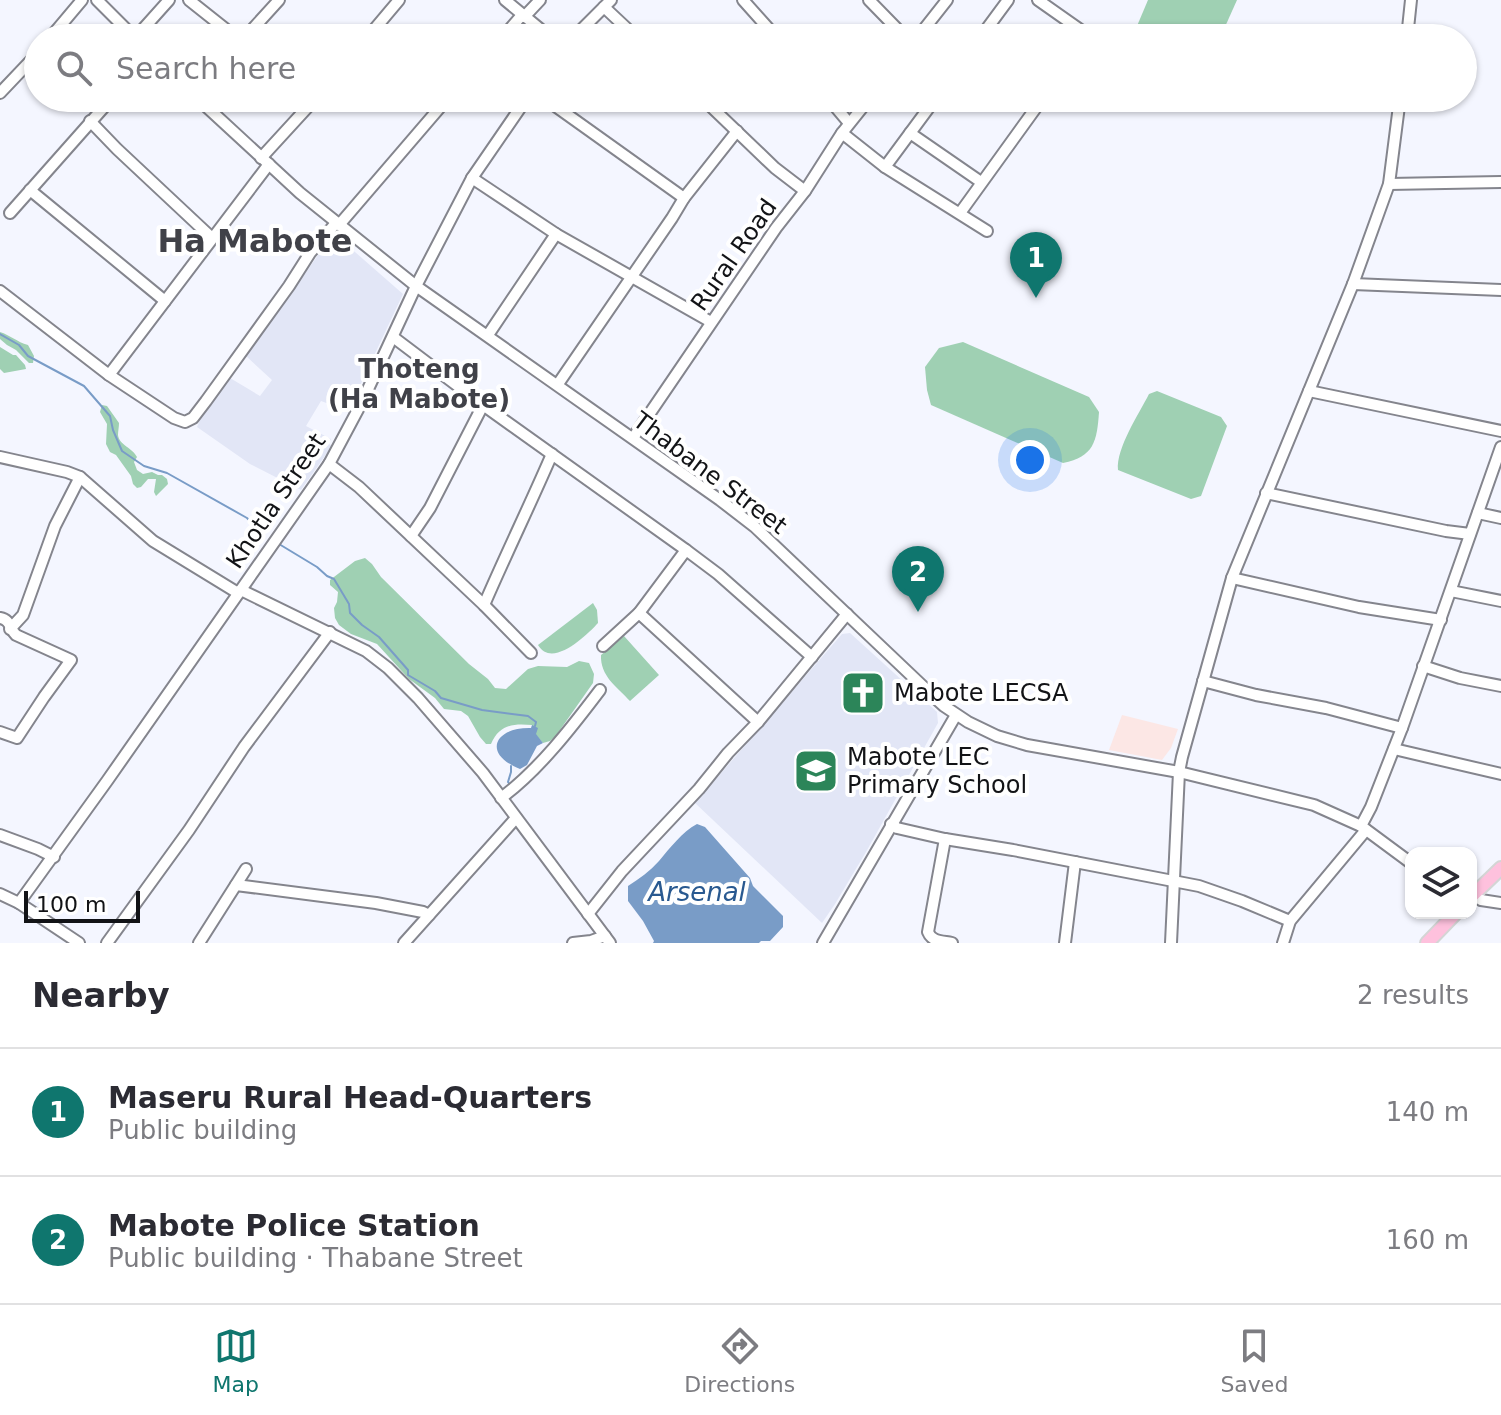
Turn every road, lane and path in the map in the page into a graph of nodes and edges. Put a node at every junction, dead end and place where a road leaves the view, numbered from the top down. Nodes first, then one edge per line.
1 (82, 0) edge
2 (97, 0) edge
3 (169, 0) edge
4 (189, 0) edge
5 (279, 0) edge
6 (399, 0) edge
7 (505, 0) edge
8 (540, 0) edge
9 (743, 0) edge
10 (869, 0) edge
11 (947, 0) edge
12 (1008, 0) edge
13 (1038, 0) edge
14 (1411, 0) edge
15 (608, 4) edge
16 (523, 16) junction
17 (62, 24) edge
18 (121, 24) edge
19 (148, 24) edge
20 (219, 24) edge
21 (257, 24) edge
22 (379, 24) edge
23 (515, 24) edge
24 (533, 24) edge
25 (587, 24) edge
26 (625, 24) edge
27 (764, 24) edge
28 (892, 24) edge
29 (928, 24) edge
30 (990, 24) edge
31 (1071, 24) edge
32 (1408, 24) edge
33 (24, 68) edge
34 (0, 93) edge
35 (99, 112) edge
36 (212, 112) edge
37 (305, 112) edge
38 (436, 112) edge
39 (517, 112) edge
40 (564, 112) edge
41 (717, 112) edge
42 (840, 112) edge
43 (858, 112) edge
44 (926, 112) edge
45 (1033, 112) edge
46 (1398, 112) edge
47 (90, 121) junction
48 (849, 123) junction
49 (737, 131) junction
50 (842, 133) junction
51 (910, 133) junction
52 (265, 161) junction
53 (885, 167) junction
54 (472, 178) junction
55 (981, 182) junction
56 (1501, 182) edge
57 (1389, 184) junction
58 (30, 190) junction
59 (805, 191) junction
60 (684, 198) junction
61 (10, 213) dead end
62 (960, 213) junction
63 (338, 224) junction
64 (987, 231) dead end
65 (556, 234) junction
66 (212, 238) junction
67 (631, 278) junction
68 (1353, 284) junction
69 (416, 286) junction
70 (1501, 290) edge
71 (0, 291) edge
72 (165, 301) junction
73 (711, 322) junction
74 (488, 335) junction
75 (393, 337) junction
76 (109, 375) junction
77 (558, 384) junction
78 (1309, 391) junction
79 (483, 405) junction
80 (1501, 431) edge
81 (633, 438) junction
82 (1501, 447) edge
83 (552, 454) junction
84 (0, 457) edge
85 (329, 464) junction
86 (80, 477) junction
87 (1266, 493) junction
88 (1478, 513) junction
89 (1501, 518) edge
90 (1470, 534) junction
91 (411, 536) junction
92 (686, 550) junction
93 (1232, 578) junction
94 (1451, 591) junction
95 (239, 592) junction
96 (1501, 601) edge
97 (484, 605) junction
98 (639, 613) junction
99 (847, 614) junction
100 (0, 618) edge
101 (1441, 620) junction
102 (10, 629) junction
103 (330, 632) junction
104 (603, 646) dead end
105 (531, 653) dead end
106 (812, 657) junction
107 (1423, 666) junction
108 (1203, 681) junction
109 (1501, 686) edge
110 (600, 690) dead end
111 (956, 715) junction
112 (758, 722) junction
113 (1402, 728) junction
114 (0, 732) edge
115 (1394, 749) junction
116 (1179, 772) junction
117 (1501, 774) edge
118 (501, 798) junction
119 (516, 818) junction
120 (891, 824) junction
121 (1363, 828) junction
122 (0, 835) edge
123 (945, 839) junction
124 (54, 857) junction
125 (1405, 859) edge
126 (1075, 862) junction
127 (1501, 868) edge
128 (246, 869) dead end
129 (1175, 881) junction
130 (236, 885) junction
131 (1477, 891) edge
132 (1, 898) edge
133 (1477, 898) edge
134 (19, 903) junction
135 (1501, 903) edge
136 (588, 914) junction
137 (429, 915) junction
138 (1450, 919) edge
139 (1290, 921) junction
140 (608, 940) edge
141 (79, 943) edge
142 (107, 943) edge
143 (199, 943) edge
144 (404, 943) edge
145 (573, 943) edge
146 (823, 943) edge
147 (952, 943) edge
148 (1065, 943) edge
149 (1171, 943) edge
150 (1283, 943) edge
151 (1427, 943) edge

1 - 17 street
2 - 18 street
3 - 19 street
4 - 20 street
5 - 21 street
6 - 22 street
7 - 16 street
8 - 16 street
9 - 27 street
10 - 28 street
11 - 29 street
12 - 30 street
13 - 31 street
14 - 32 street
15 - 25 street
15 - 26 street
16 - 23 street
16 - 24 street
33 - 34 street
35 - 47 street
36 - 52 street, Thabane Street
37 - 52 street
38 - 63 street
39 - 54 street, Khotla Street
40 - 60 street
41 - 49 street
42 - 48 street
43 - 48 street, Rural Road
44 - 51 street
45 - 55 street
46 - 57 street
47 - 58 street
47 - 66 street
48 - 50 street, Rural Road
49 - 59 street
49 - 60 street
50 - 53 street
50 - 59 street, Rural Road
51 - 53 street
51 - 55 street
52 - 63 street, Thabane Street
52 - 66 street
53 - 62 street
54 - 65 street
54 - 69 street, Khotla Street
55 - 62 street
56 - 57 street
57 - 68 street
58 - 61 street
58 - 72 street
59 - 73 street, Rural Road
60 - 67 street
62 - 64 street
63 - 69 street, Thabane Street
63 - 76 street
65 - 67 street
65 - 74 street
66 - 72 street
67 - 73 street
67 - 77 street
68 - 70 street
68 - 78 street
69 - 74 street, Thabane Street
69 - 75 street, Khotla Street
71 - 76 street
72 - 76 street
73 - 81 street, Rural Road
74 - 77 street, Thabane Street
75 - 79 street
75 - 85 street, Khotla Street
77 - 81 street, Thabane Street
78 - 80 street
78 - 87 street
79 - 83 street
79 - 91 street
81 - 99 street, Thabane Street
82 - 88 street
83 - 92 street
83 - 97 street
84 - 86 street
85 - 91 street
85 - 95 street, Khotla Street
86 - 95 street
86 - 102 street
87 - 90 street
87 - 93 street
88 - 89 street
88 - 90 street
90 - 94 street
91 - 97 street
92 - 98 street
92 - 106 street
93 - 101 street
93 - 108 street
94 - 96 street
94 - 101 street
95 - 103 street
95 - 124 street, Khotla Street
97 - 105 street
98 - 104 street
98 - 112 street
99 - 106 street
99 - 111 street, Thabane Street
100 - 102 street
101 - 107 street
102 - 114 street
103 - 118 street
103 - 142 street
106 - 112 street
107 - 109 street
107 - 113 street
108 - 113 street
108 - 116 street
110 - 118 street
111 - 116 street, Thabane Street
111 - 120 street
112 - 136 street
113 - 115 street
115 - 117 street
115 - 121 street
116 - 121 street, Thabane Street
116 - 129 street
118 - 119 street
119 - 136 street
119 - 137 street
120 - 123 street
120 - 146 street
121 - 125 street, Thabane Street
121 - 139 street
122 - 124 street
123 - 126 street
123 - 147 street
124 - 134 street, Khotla Street
126 - 129 street
126 - 148 street
127 - 131 main road
128 - 130 street
129 - 139 street
129 - 149 street
130 - 137 street
130 - 143 street
132 - 134 street
133 - 135 street
134 - 141 street
136 - 140 street
137 - 144 street
138 - 151 main road
139 - 150 street
140 - 145 street

